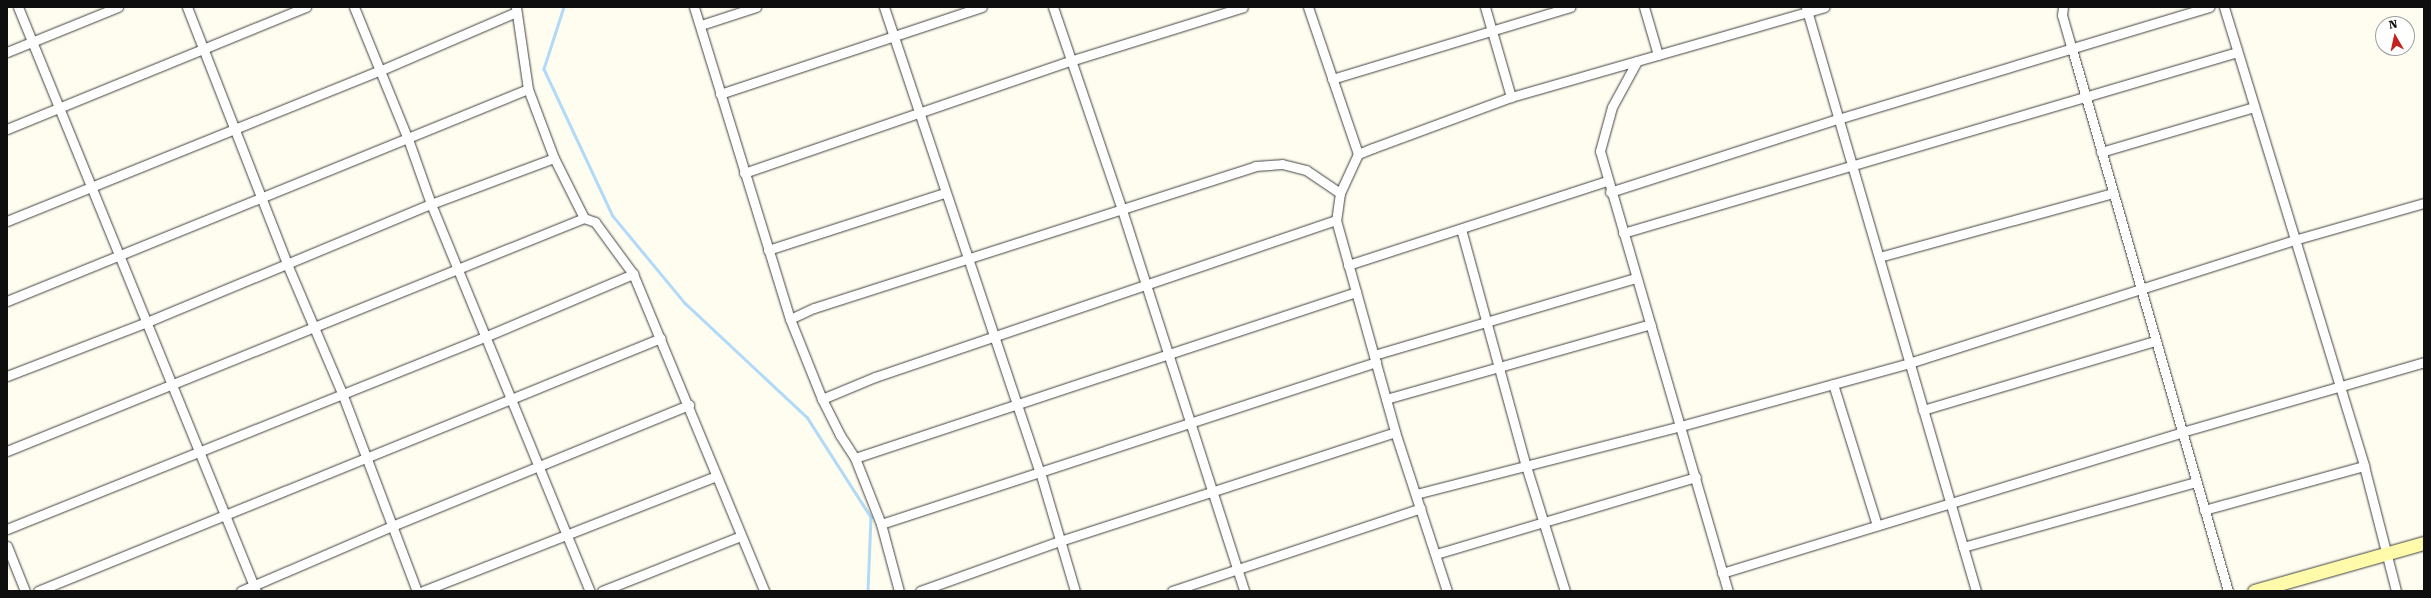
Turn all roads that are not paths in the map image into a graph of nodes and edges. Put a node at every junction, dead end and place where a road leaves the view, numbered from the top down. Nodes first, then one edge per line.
1 (18, 7) edge
2 (118, 7) edge
3 (187, 7) edge
4 (306, 7) edge
5 (354, 7) edge
6 (694, 7) edge
7 (756, 7) edge
8 (884, 7) edge
9 (982, 7) edge
10 (1053, 7) edge
11 (1243, 7) edge
12 (1308, 7) edge
13 (1485, 7) edge
14 (1570, 7) edge
15 (1644, 7) edge
16 (1824, 7) edge
17 (2063, 7) edge
18 (2209, 7) edge
19 (2224, 7) edge
20 (1807, 9) edge
21 (516, 10) edge
22 (701, 25) junction
23 (1492, 30) junction
24 (894, 36) junction
25 (32, 42) junction
26 (202, 49) junction
27 (2072, 49) junction
28 (7, 52) edge
29 (2237, 52) junction
30 (1658, 55) junction
31 (1070, 61) junction
32 (1636, 61) junction
33 (380, 71) junction
34 (1332, 79) junction
35 (528, 89) junction
36 (720, 94) junction
37 (2085, 96) junction
38 (1511, 97) junction
39 (2254, 107) junction
40 (59, 108) junction
41 (920, 113) junction
42 (1838, 119) junction
43 (233, 128) junction
44 (7, 129) edge
45 (408, 139) junction
46 (2101, 152) junction
47 (1358, 154) junction
48 (554, 158) junction
49 (1852, 165) junction
50 (744, 173) junction
51 (1607, 181) junction
52 (90, 186) junction
53 (1610, 192) junction
54 (944, 193) junction
55 (1340, 193) junction
56 (2113, 193) junction
57 (261, 198) junction
58 (2424, 203) edge
59 (431, 204) junction
60 (1122, 210) junction
61 (584, 218) junction
62 (1336, 220) junction
63 (7, 221) edge
64 (1461, 229) junction
65 (1623, 233) junction
66 (2294, 240) junction
67 (768, 250) junction
68 (119, 256) junction
69 (1878, 257) junction
70 (968, 260) junction
71 (287, 264) junction
72 (1348, 265) junction
73 (458, 269) junction
74 (633, 274) junction
75 (1636, 278) junction
76 (1146, 285) junction
77 (2141, 290) junction
78 (1356, 292) junction
79 (7, 301) edge
80 (790, 318) junction
81 (147, 322) junction
82 (1484, 322) junction
83 (1650, 324) junction
84 (313, 327) junction
85 (487, 336) junction
86 (992, 336) junction
87 (661, 338) junction
88 (2155, 341) junction
89 (1168, 353) junction
90 (1375, 358) junction
91 (2424, 362) edge
92 (1909, 363) junction
93 (1498, 367) junction
94 (7, 376) edge
95 (172, 384) junction
96 (1833, 384) junction
97 (2341, 388) junction
98 (342, 393) junction
99 (513, 398) junction
100 (822, 399) junction
101 (1386, 399) junction
102 (689, 405) junction
103 (1016, 405) junction
104 (1923, 410) junction
105 (1189, 424) junction
106 (1681, 426) junction
107 (1395, 432) junction
108 (2182, 432) junction
109 (199, 450) junction
110 (7, 451) edge
111 (367, 457) junction
112 (855, 458) junction
113 (540, 466) junction
114 (1526, 466) junction
115 (2364, 466) junction
116 (1040, 472) junction
117 (716, 476) junction
118 (1696, 477) junction
119 (2196, 482) junction
120 (1211, 493) junction
121 (1416, 494) junction
122 (1950, 503) junction
123 (1421, 508) junction
124 (2204, 510) junction
125 (225, 513) junction
126 (881, 524) junction
127 (1544, 524) junction
128 (1877, 525) junction
129 (392, 526) junction
130 (7, 529) edge
131 (567, 533) junction
132 (741, 536) junction
133 (1060, 541) junction
134 (2424, 543) edge
135 (7, 546) edge
136 (1963, 548) junction
137 (1436, 554) junction
138 (2387, 554) junction
139 (1237, 570) junction
140 (1722, 573) junction
141 (255, 588) edge
142 (1445, 590) edge
143 (25, 591) edge
144 (38, 591) edge
145 (241, 591) edge
146 (417, 591) edge
147 (423, 591) edge
148 (590, 591) edge
149 (602, 591) edge
150 (764, 591) edge
151 (899, 591) edge
152 (920, 591) edge
153 (1075, 591) edge
154 (1172, 591) edge
155 (1244, 591) edge
156 (1565, 591) edge
157 (1728, 591) edge
158 (1976, 591) edge
159 (2228, 591) edge
160 (2254, 591) edge
161 (2396, 591) edge

1 - 25 street
2 - 25 street
3 - 26 street
4 - 26 street
5 - 33 street
6 - 22 street
7 - 22 street
8 - 24 street
9 - 24 street
10 - 31 street
11 - 31 street
12 - 34 street
13 - 23 street
14 - 23 street
15 - 30 street
16 - 20 street
17 - 27 street
18 - 27 street
19 - 29 street
20 - 30 street
20 - 42 street
21 - 33 street
21 - 35 street
22 - 36 street
23 - 34 street
23 - 38 street
24 - 36 street
24 - 41 street
25 - 28 street
25 - 40 street
26 - 40 street
26 - 43 street
27 - 37 street
27 - 42 street
29 - 37 street
29 - 39 street
30 - 32 street
31 - 41 street
31 - 60 street
32 - 38 street
32 - 51 street
33 - 43 street
33 - 45 street
34 - 47 street
35 - 45 street
35 - 48 street
36 - 50 street
37 - 46 street
37 - 49 street
38 - 47 street
39 - 46 street
39 - 66 street
40 - 44 street
40 - 52 street
41 - 50 street
41 - 54 street
42 - 49 street
42 - 53 street
43 - 52 street
43 - 57 street
45 - 57 street
45 - 59 street
46 - 56 street
47 - 55 street
48 - 59 street
48 - 61 street
49 - 65 street
49 - 69 street
50 - 67 street
51 - 53 street
51 - 64 street
52 - 63 street
52 - 68 street
53 - 65 street
54 - 67 street
54 - 70 street
55 - 60 street
55 - 62 street
56 - 69 street
56 - 77 street
57 - 68 street
57 - 71 street
58 - 66 street
59 - 71 street
59 - 73 street
60 - 70 street
60 - 76 street
61 - 73 street
61 - 74 street
62 - 72 street
62 - 76 street
64 - 72 street
64 - 82 street
65 - 75 street
66 - 77 street
66 - 97 street
67 - 80 street
68 - 79 street
68 - 81 street
69 - 92 street
70 - 80 street
70 - 86 street
71 - 81 street
71 - 84 street
72 - 78 street
73 - 84 street
73 - 85 street
74 - 85 street
74 - 87 street
75 - 82 street
75 - 83 street
76 - 86 street
76 - 89 street
77 - 88 street
77 - 92 street
78 - 89 street
78 - 90 street
80 - 100 street
81 - 94 street
81 - 95 street
82 - 90 street
82 - 93 street
83 - 93 street
83 - 106 street
84 - 95 street
84 - 98 street
85 - 98 street
85 - 99 street
86 - 100 street
86 - 103 street
87 - 99 street
87 - 102 street
88 - 104 street
88 - 108 street
89 - 103 street
89 - 105 street
90 - 101 street
90 - 105 street
91 - 97 street
92 - 96 street
92 - 104 street
93 - 101 street
93 - 114 street
95 - 109 street
95 - 110 street
96 - 106 street
96 - 128 street
97 - 108 street
97 - 115 street
98 - 109 street
98 - 111 street
99 - 111 street
99 - 113 street
100 - 112 street
101 - 107 street
102 - 113 street
102 - 117 street
103 - 112 street
103 - 116 street
104 - 122 street
105 - 116 street
105 - 120 street
106 - 114 street
106 - 118 street
107 - 120 street
107 - 121 street
108 - 119 street
108 - 122 street
109 - 125 street
109 - 130 street
111 - 125 street
111 - 129 street
112 - 126 street
113 - 129 street
113 - 131 street
114 - 121 street
114 - 127 street
115 - 124 street
115 - 138 street
116 - 126 street
116 - 133 street
117 - 131 street
117 - 132 street
118 - 127 street
118 - 140 street
119 - 124 street
119 - 136 street
120 - 133 street
120 - 139 street
121 - 123 street
122 - 128 street
122 - 136 street
123 - 137 street
123 - 139 street
124 - 159 street
125 - 141 street
125 - 144 street
126 - 151 street
127 - 137 street
127 - 156 street
128 - 140 street
129 - 141 street
129 - 146 street
131 - 147 street
131 - 148 street
132 - 149 street
132 - 150 street
133 - 152 street
133 - 153 street
134 - 138 street
135 - 143 street
136 - 158 street
137 - 142 street
138 - 160 street
138 - 161 street
139 - 154 street
139 - 155 street
140 - 157 street
141 - 145 street

